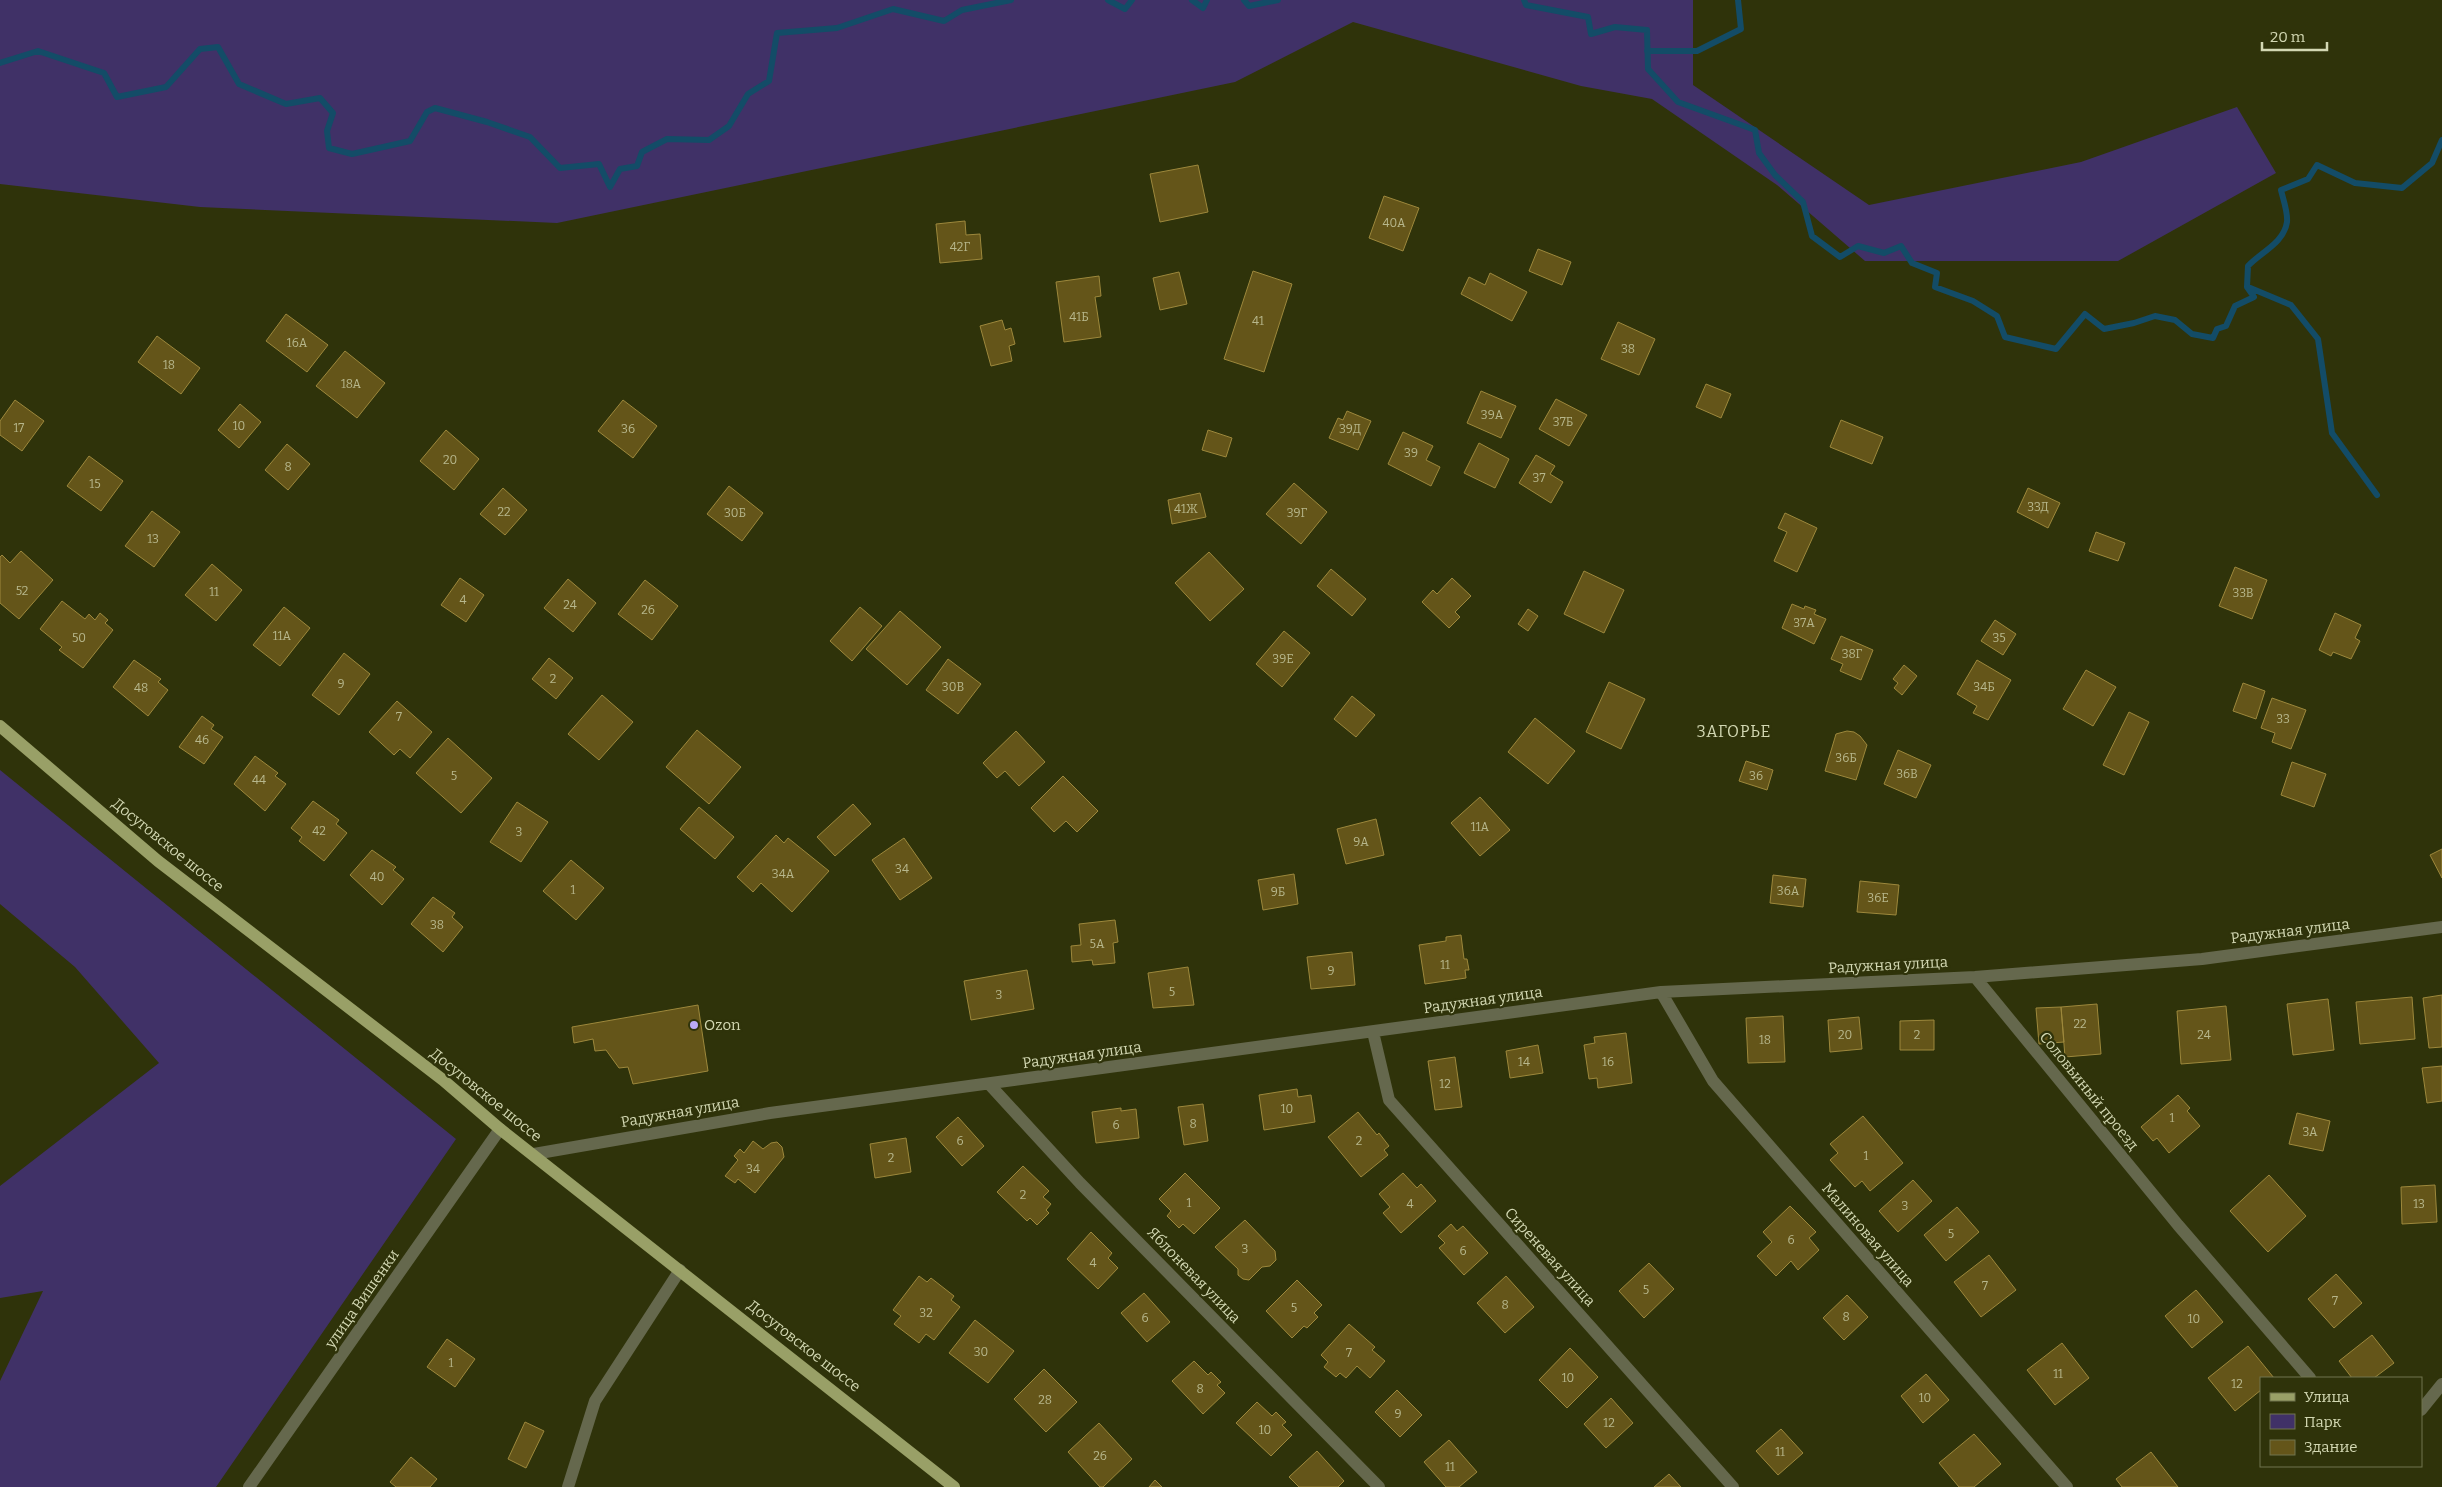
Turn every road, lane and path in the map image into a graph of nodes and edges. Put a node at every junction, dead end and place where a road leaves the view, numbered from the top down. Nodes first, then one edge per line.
1 (0, 726) edge
2 (2442, 928) edge
3 (1975, 977) junction
4 (1661, 992) junction
5 (1373, 1032) junction
6 (989, 1084) junction
7 (500, 1129) junction
8 (534, 1154) junction
9 (680, 1270) junction
10 (2309, 1377) edge
11 (2442, 1384) edge
12 (2422, 1409) edge
13 (249, 1487) edge
14 (568, 1487) edge
15 (954, 1487) edge
16 (1379, 1487) edge
17 (1733, 1487) edge
18 (2067, 1487) edge

1 - 7 main road, Досуговское шоссе
2 - 3 street, Радужная улица
3 - 4 street, Радужная улица
3 - 10 street, Соловьиный проезд
4 - 5 street, Радужная улица
4 - 18 street, Малиновая улица
5 - 6 street, Радужная улица
5 - 17 street, Сиреневая улица
6 - 8 street, Радужная улица
6 - 16 street, Яблоневая улица
7 - 8 main road, Досуговское шоссе
7 - 13 street, улица Вишенки
8 - 9 main road, Досуговское шоссе
9 - 14 street
9 - 15 main road, Досуговское шоссе
11 - 12 street

